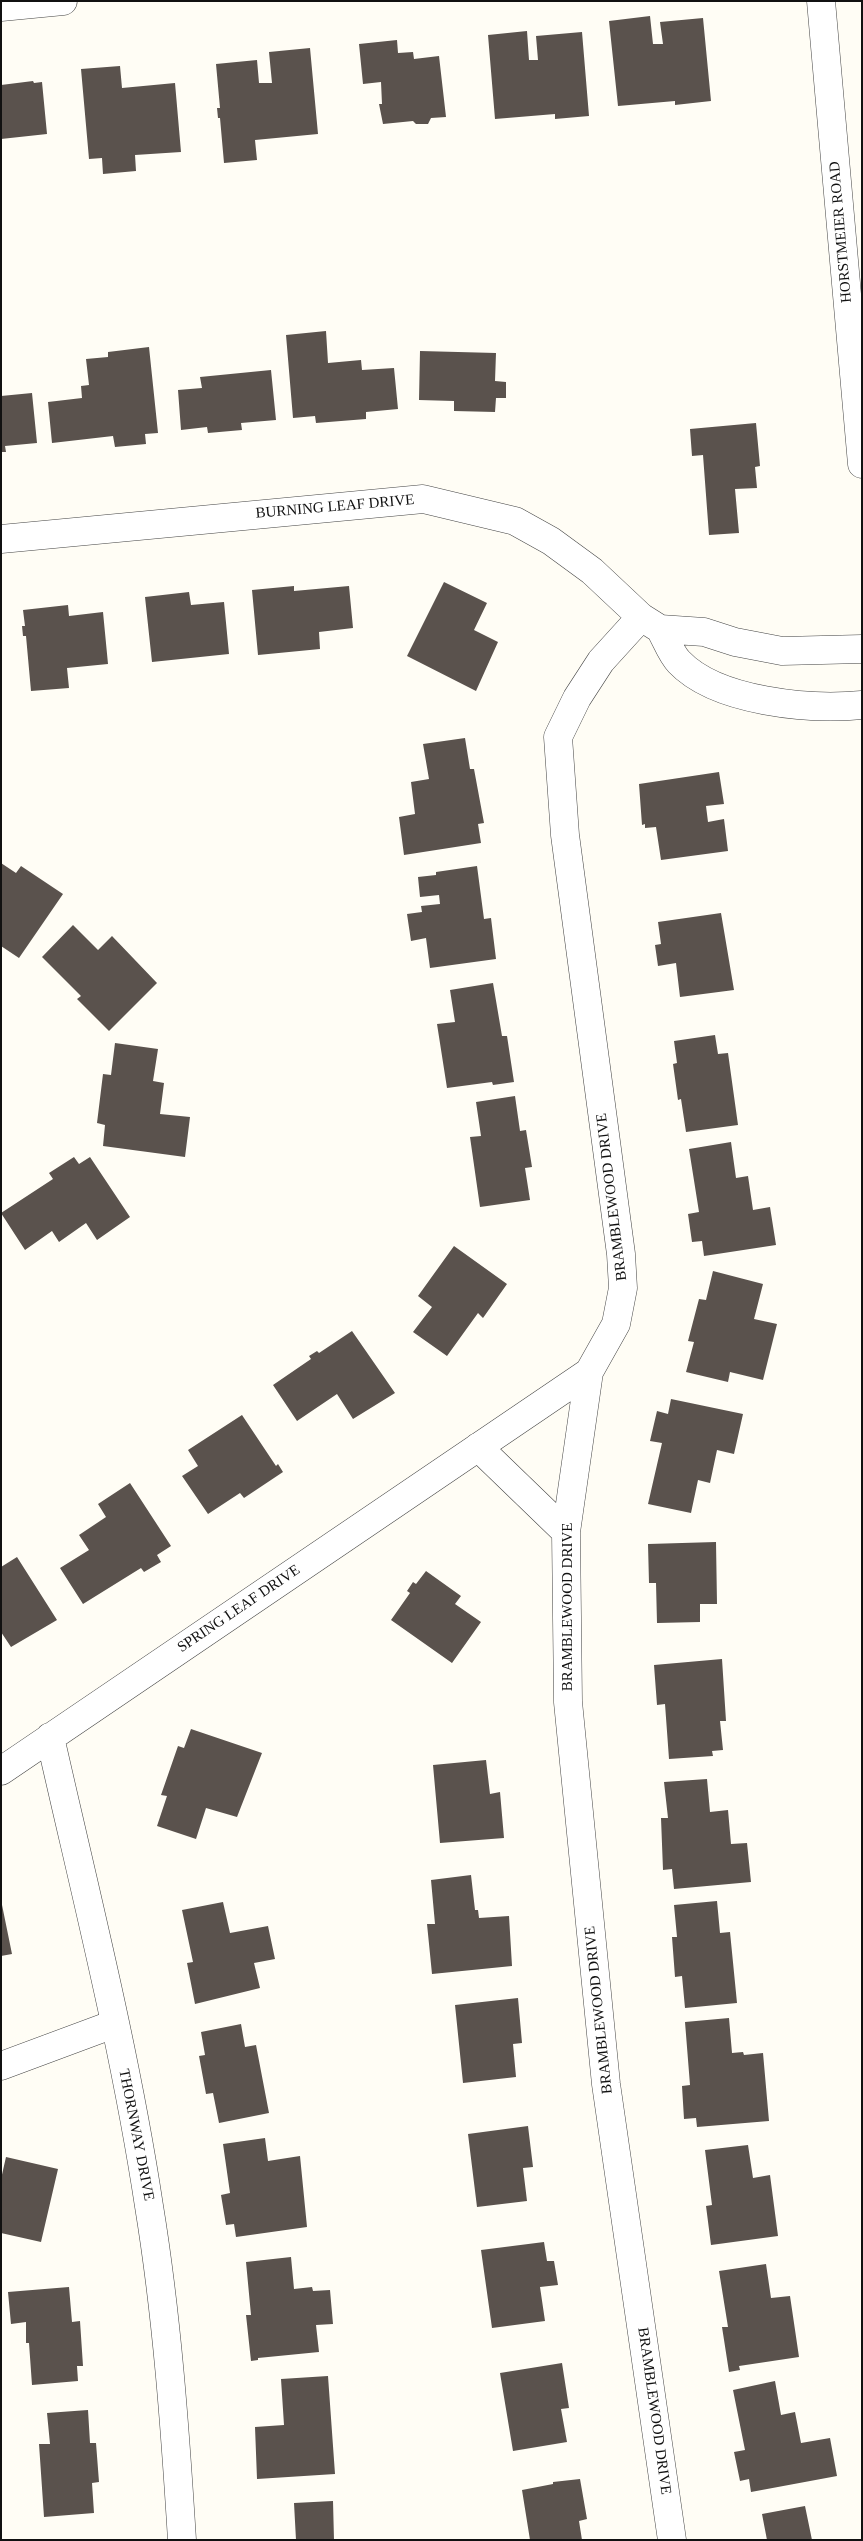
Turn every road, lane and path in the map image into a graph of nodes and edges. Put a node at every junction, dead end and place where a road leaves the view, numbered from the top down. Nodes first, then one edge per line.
1 (63, 1) edge
2 (821, 1) edge
3 (1, 8) edge
4 (862, 464) edge
5 (1, 539) edge
6 (650, 623) junction
7 (862, 649) edge
8 (862, 705) edge
9 (589, 1372) junction
10 (478, 1447) junction
11 (566, 1532) junction
12 (50, 1737) junction
13 (1, 1771) edge
14 (114, 2024) junction
15 (1, 2066) edge
16 (182, 2540) edge
17 (672, 2540) edge

1 - 3 street
2 - 4 street, HORSTMEIER ROAD
5 - 6 street, BURNING LEAF DRIVE
6 - 7 street
6 - 8 street, BURNING LEAF DRIVE
6 - 9 street, BRAMBLEWOOD DRIVE
9 - 10 street, SPRING LEAF DRIVE
9 - 11 street, BRAMBLEWOOD DRIVE
10 - 11 street
10 - 12 street, SPRING LEAF DRIVE
11 - 17 street, BRAMBLEWOOD DRIVE
12 - 13 street, SPRING LEAF DRIVE
12 - 14 street, THORNWAY DRIVE
14 - 15 street
14 - 16 street, THORNWAY DRIVE

